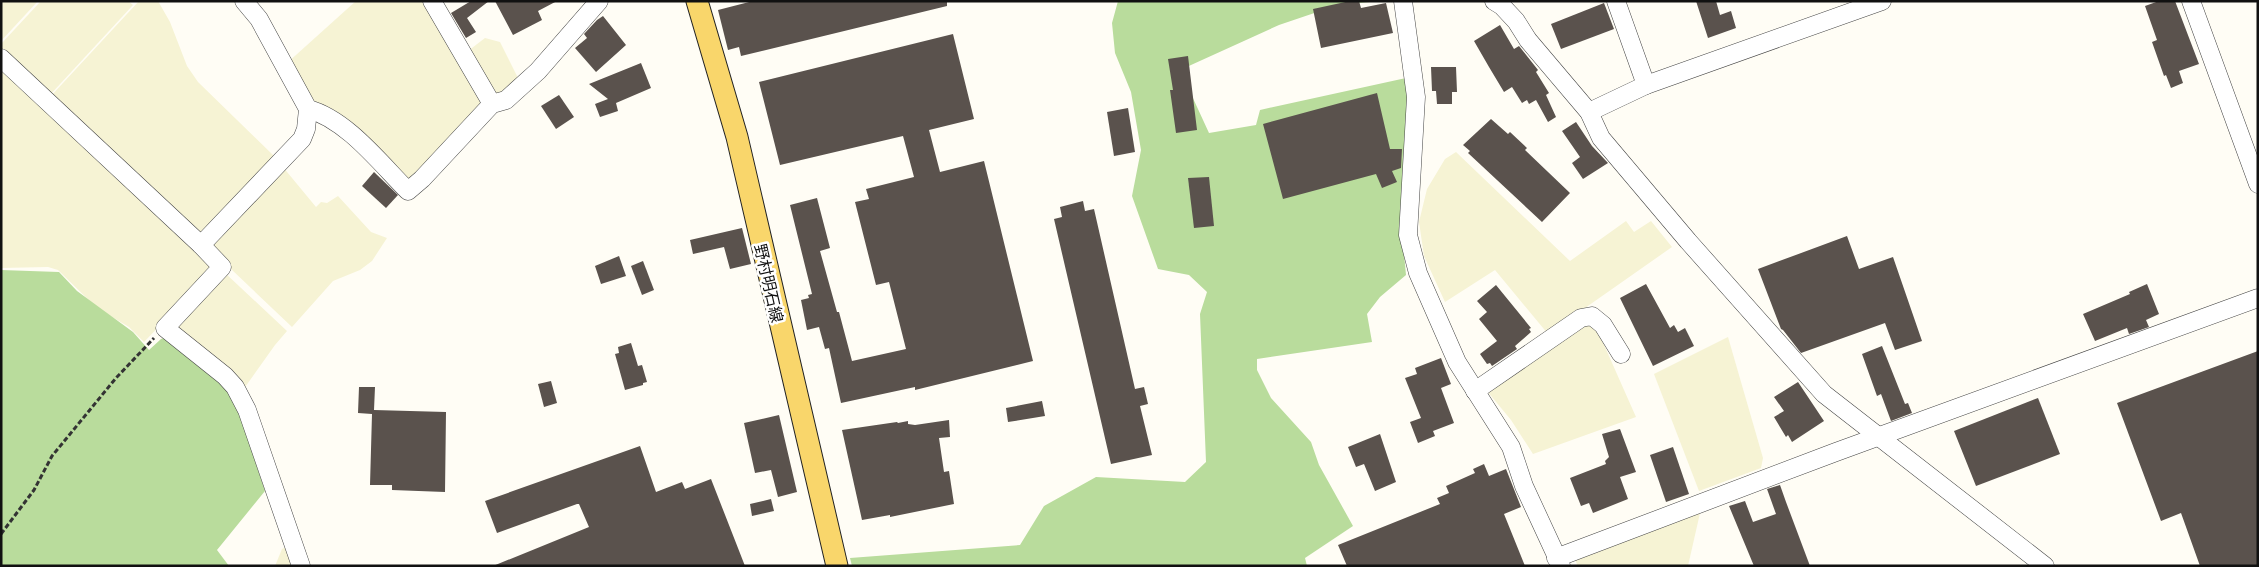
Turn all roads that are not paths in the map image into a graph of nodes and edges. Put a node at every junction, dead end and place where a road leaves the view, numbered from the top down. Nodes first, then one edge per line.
1 (244, 1) edge
2 (432, 1) edge
3 (599, 1) edge
4 (697, 1) edge
5 (1403, 1) edge
6 (1494, 1) edge
7 (1616, 1) edge
8 (1882, 1) edge
9 (2191, 1) edge
10 (1, 58) edge
11 (1646, 86) junction
12 (492, 104) junction
13 (308, 109) junction
14 (1588, 112) junction
15 (2258, 184) edge
16 (201, 245) junction
17 (2258, 298) edge
18 (1621, 354) dead end
19 (1475, 391) junction
20 (1877, 437) junction
21 (1559, 562) edge
22 (301, 566) edge
23 (837, 566) edge
24 (2044, 566) edge

1 - 13 street
2 - 12 street
3 - 12 street
4 - 23 main road, 野村明石線
5 - 19 street
6 - 14 street
7 - 11 street
8 - 11 street
9 - 15 street
10 - 16 street
11 - 14 street
12 - 13 street
13 - 16 street
14 - 20 street
16 - 22 street
17 - 20 street
18 - 19 street
19 - 21 street
20 - 21 street
20 - 24 street

